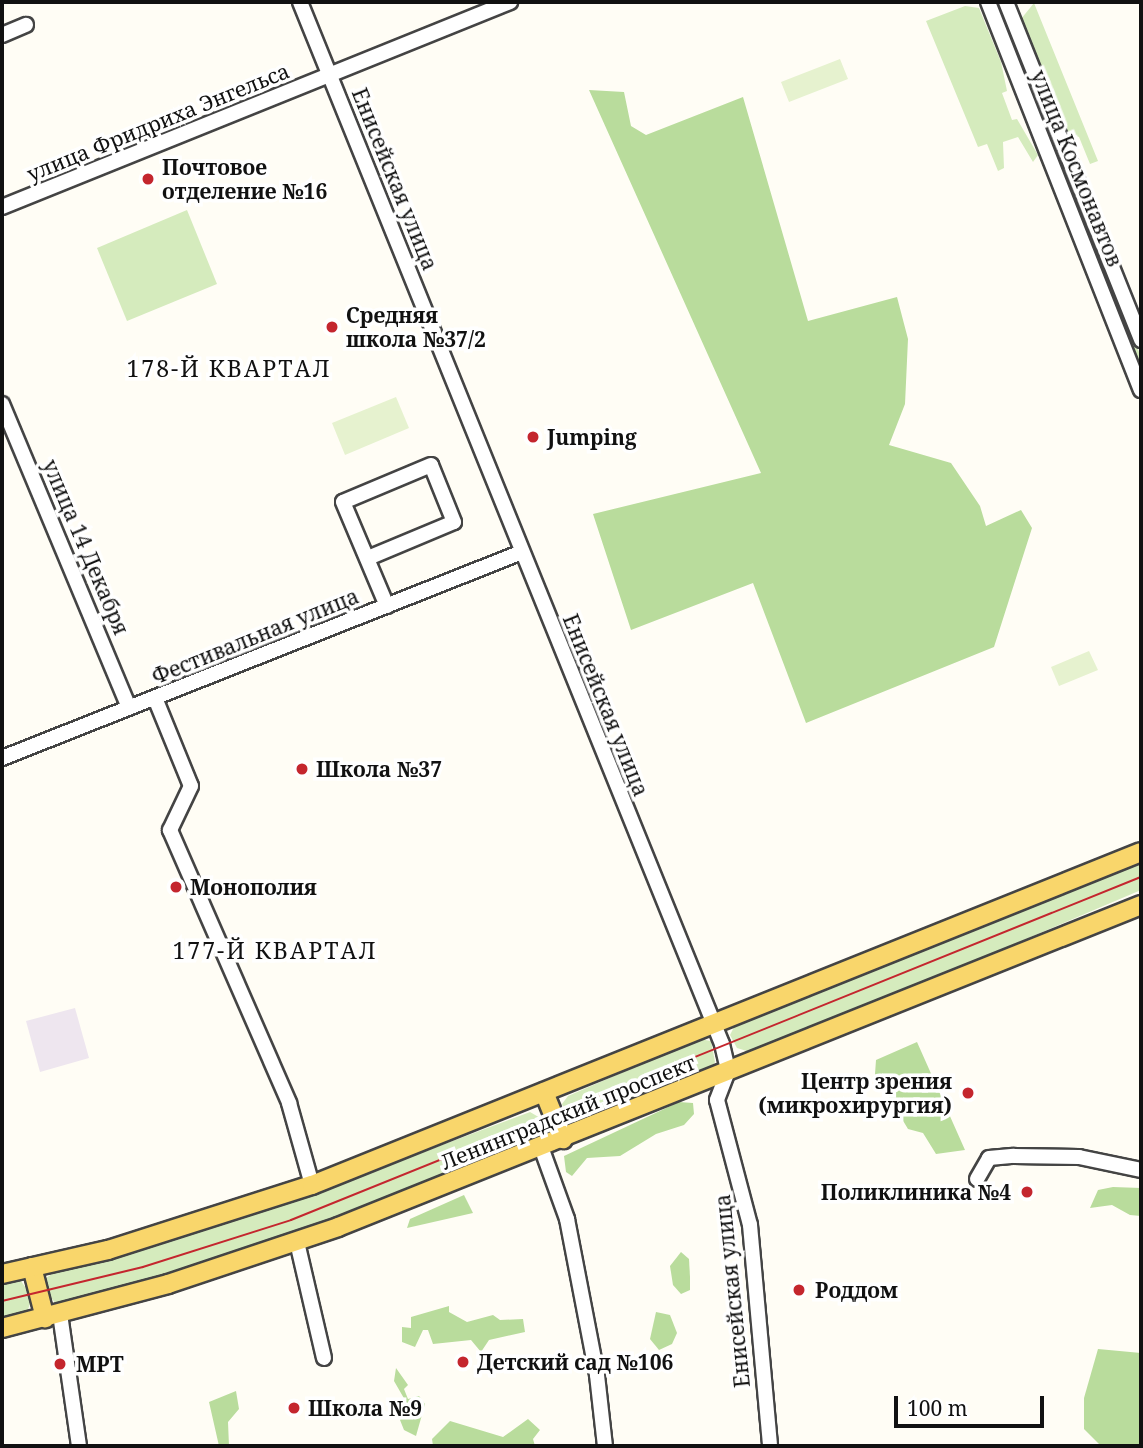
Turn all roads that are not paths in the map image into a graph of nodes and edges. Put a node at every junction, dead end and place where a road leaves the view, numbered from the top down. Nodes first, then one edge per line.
1 (300, 2) edge
2 (510, 2) edge
3 (1006, 2) edge
4 (990, 5) edge
5 (26, 25) dead end
6 (2, 35) edge
7 (330, 75) junction
8 (2, 208) edge
9 (1141, 340) edge
10 (1141, 390) edge
11 (2, 404) edge
12 (522, 552) junction
13 (368, 558) junction
14 (387, 606) junction
15 (155, 698) junction
16 (129, 708) junction
17 (2, 758) edge
18 (1141, 852) edge
19 (1141, 905) edge
20 (713, 1024) junction
21 (728, 1071) junction
22 (544, 1092) junction
23 (563, 1139) junction
24 (541, 1147) junction
25 (1141, 1170) edge
26 (977, 1179) dead end
27 (312, 1185) junction
28 (296, 1242) junction
29 (32, 1267) junction
30 (2, 1274) edge
31 (53, 1316) junction
32 (2, 1328) edge
33 (324, 1358) dead end
34 (79, 1446) edge
35 (605, 1446) edge
36 (770, 1446) edge

1 - 7 street, Енисейская улица
2 - 7 street, улица Фридриха Энгельса
3 - 4 street
3 - 9 street, улица Космонавтов
4 - 10 street, улица Космонавтов
5 - 6 street
7 - 8 street, улица Фридриха Энгельса
7 - 12 street, Енисейская улица
11 - 16 street, улица 14 Декабря
12 - 14 street, Фестивальная улица
12 - 20 street, Енисейская улица
13 - 13 street
13 - 14 street
14 - 15 street, Фестивальная улица
15 - 16 street, Фестивальная улица
15 - 27 street
16 - 17 street, Фестивальная улица
18 - 20 main road, Ленинградский проспект
19 - 21 main road, Ленинградский проспект
20 - 21 street, Енисейская улица
20 - 22 main road, Ленинградский проспект
21 - 23 main road, Ленинградский проспект
21 - 36 street, Енисейская улица
22 - 23 main road
22 - 27 main road, Ленинградский проспект
23 - 24 main road, Ленинградский проспект
24 - 28 main road, Ленинградский проспект
24 - 35 street
25 - 26 street
27 - 29 main road, Ленинградский проспект
28 - 31 main road, Ленинградский проспект
28 - 33 street
29 - 30 main road, Ленинградский проспект
29 - 31 main road
31 - 32 main road, Ленинградский проспект
31 - 34 street

